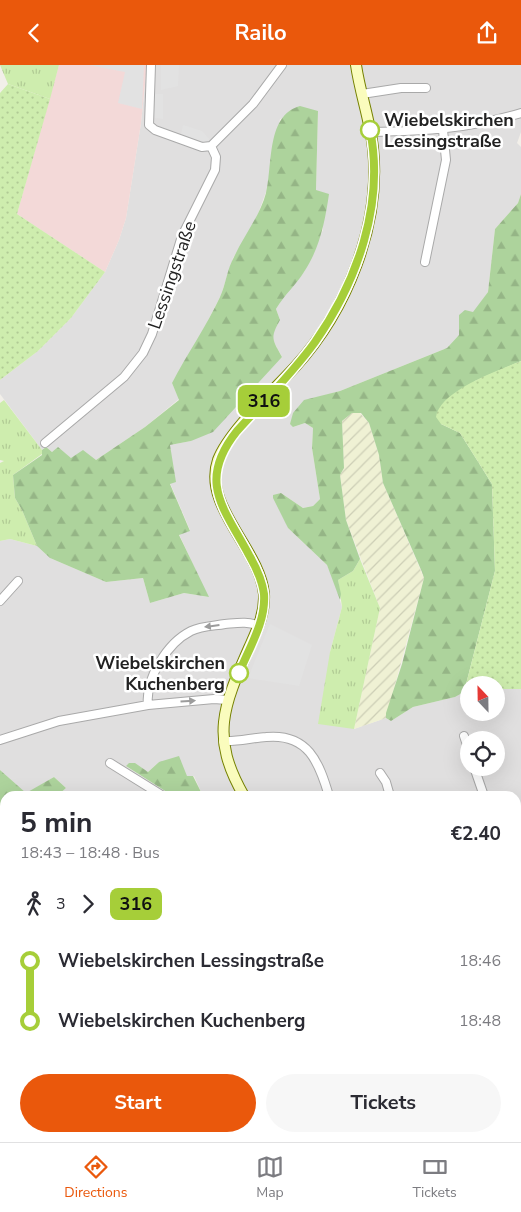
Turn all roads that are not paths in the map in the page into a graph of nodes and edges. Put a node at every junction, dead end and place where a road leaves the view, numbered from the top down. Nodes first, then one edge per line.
1 (151, 65) edge
2 (282, 65) edge
3 (356, 65) edge
4 (426, 89) dead end
5 (362, 93) junction
6 (521, 113) edge
7 (443, 130) junction
8 (371, 132) junction
9 (211, 146) junction
10 (425, 262) dead end
11 (45, 443) dead end
12 (18, 581) dead end
13 (0, 601) edge
14 (259, 626) junction
15 (227, 700) junction
16 (148, 705) junction
17 (0, 740) edge
18 (223, 741) junction
19 (110, 763) dead end
20 (380, 773) dead end
21 (477, 776) edge
22 (155, 791) edge
23 (241, 791) edge
24 (328, 791) edge
25 (389, 791) edge
26 (482, 791) edge

1 - 9 street
2 - 9 street
3 - 5 main road
4 - 5 street
5 - 8 main road
6 - 7 street
7 - 8 street
7 - 10 street
8 - 14 main road
9 - 11 street, Lessingstraße
12 - 13 street
14 - 15 main road
14 -> 16 street
16 -> 15 street
15 - 18 main road
16 - 17 street
18 - 23 main road
18 - 24 street
19 - 22 street
20 - 25 street
21 - 26 street

